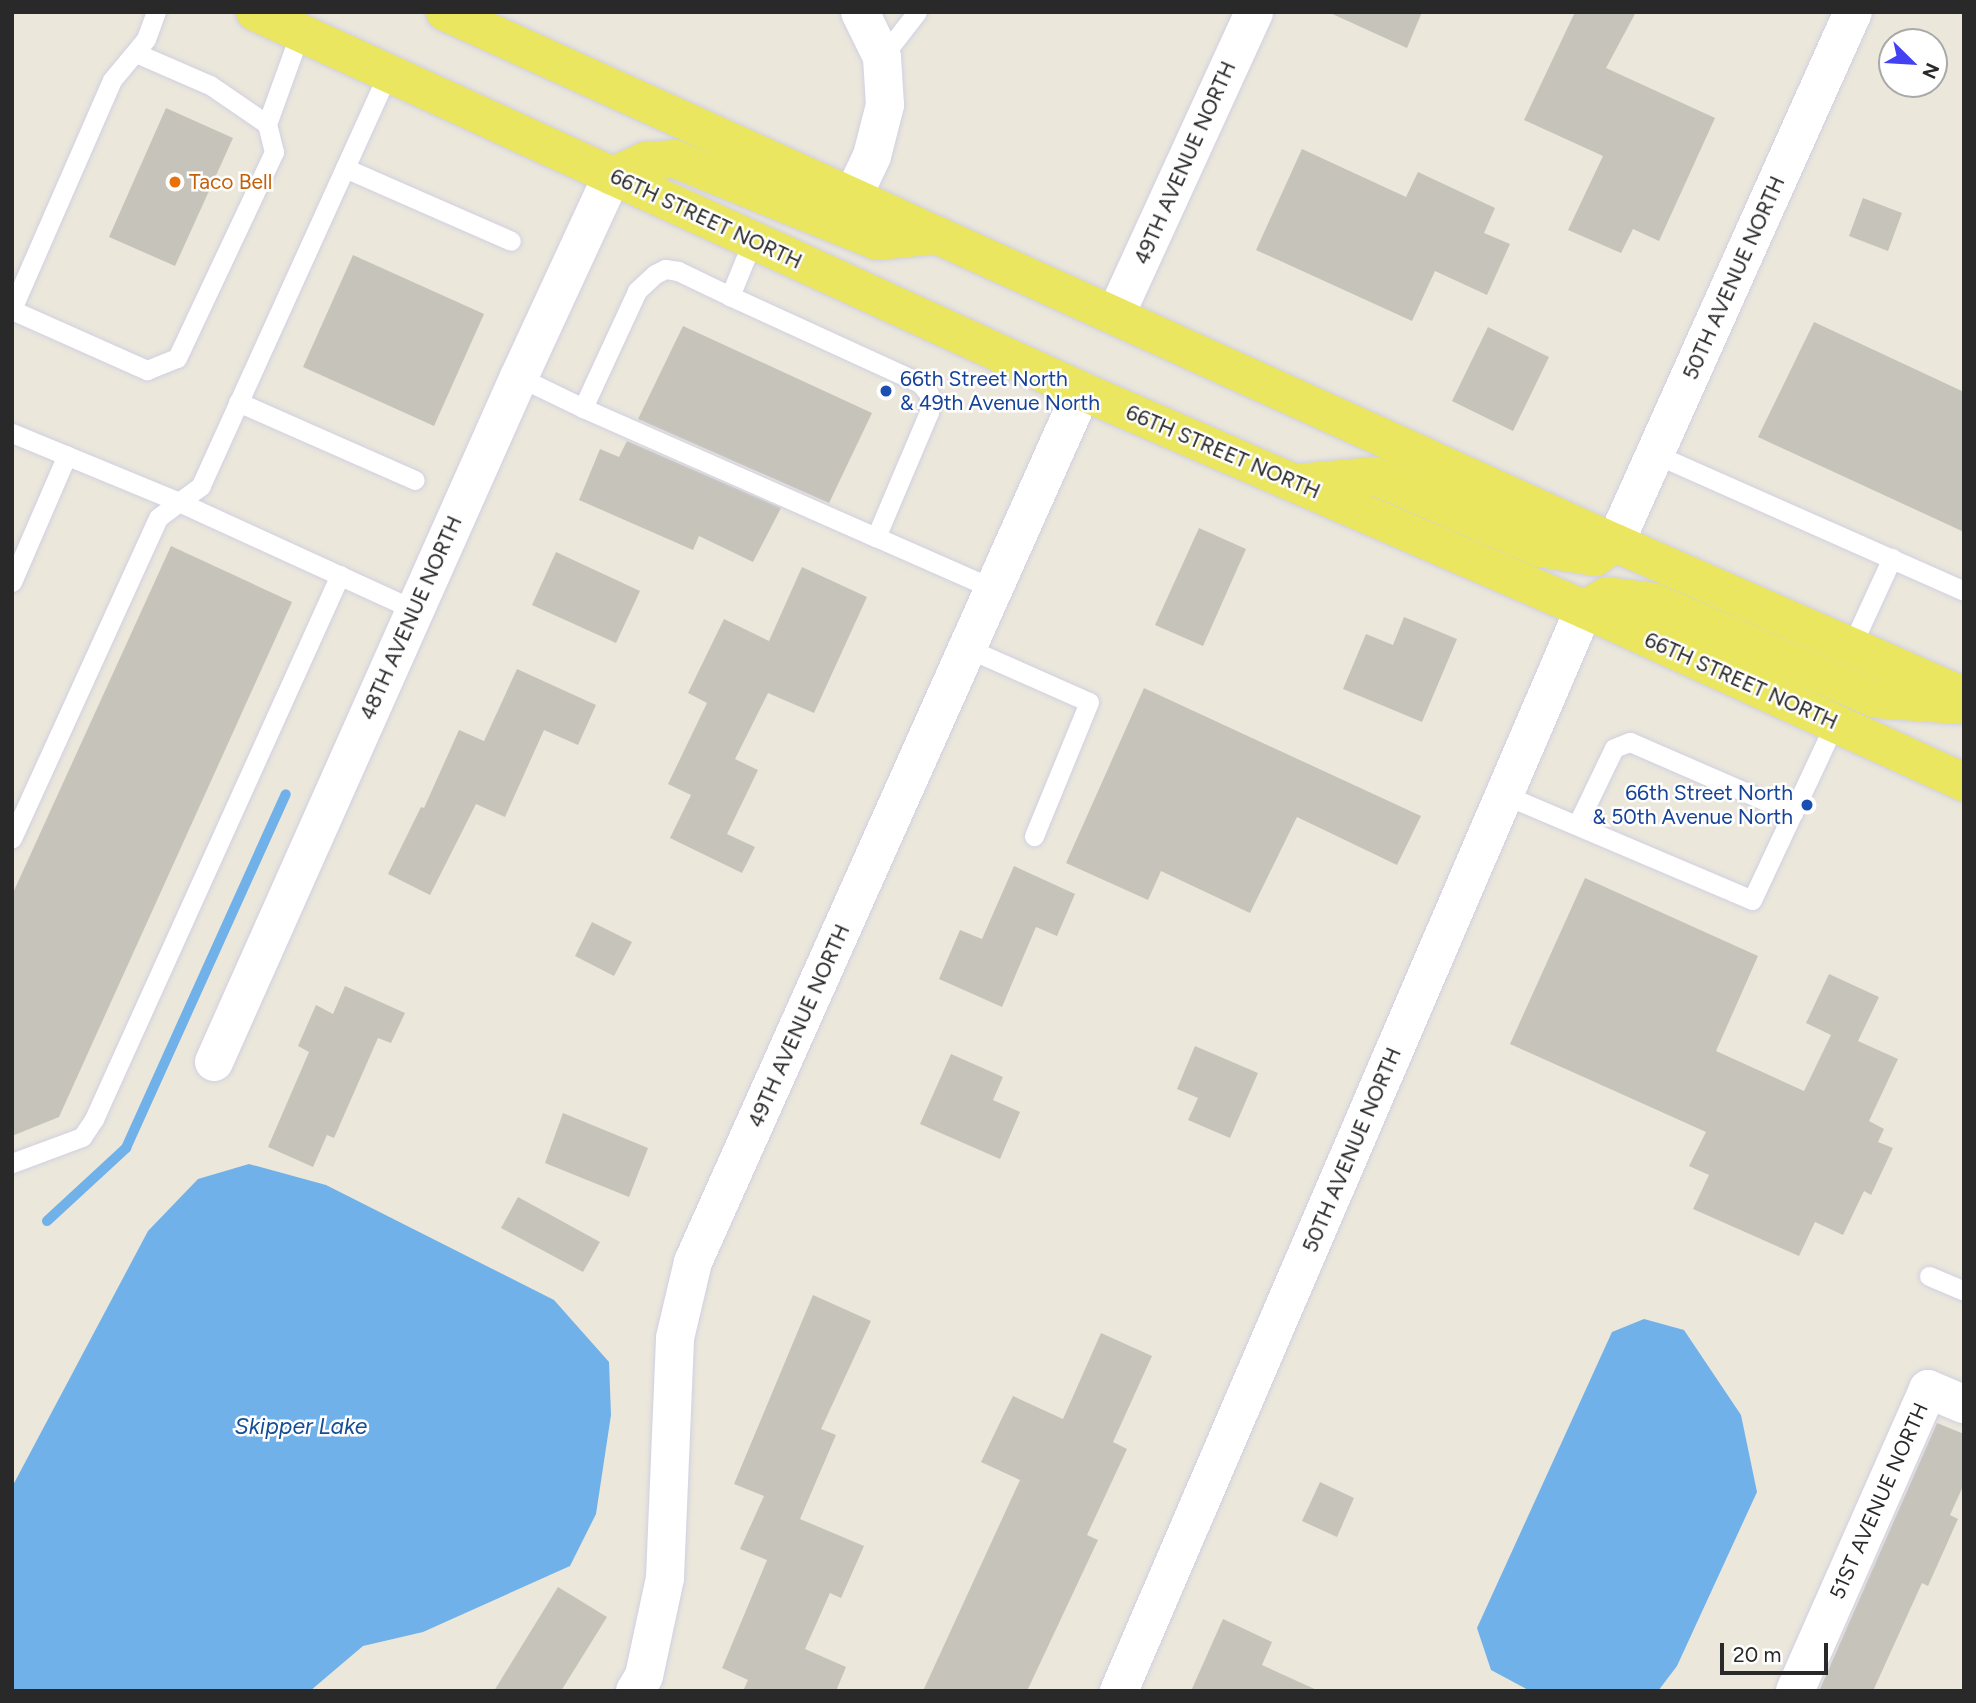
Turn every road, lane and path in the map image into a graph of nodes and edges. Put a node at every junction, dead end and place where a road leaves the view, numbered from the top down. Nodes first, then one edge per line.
1 (156, 12) edge
2 (255, 12) edge
3 (445, 12) edge
4 (860, 12) edge
5 (917, 12) edge
6 (1254, 12) edge
7 (1853, 12) edge
8 (300, 33) junction
9 (136, 53) junction
10 (882, 57) junction
11 (388, 73) junction
12 (267, 124) junction
13 (345, 168) junction
14 (612, 176) junction
15 (853, 196) junction
16 (939, 235) junction
17 (753, 240) junction
18 (511, 241) dead end
19 (730, 296) junction
20 (12, 309) edge
21 (1116, 314) junction
22 (519, 377) junction
23 (1082, 391) junction
24 (239, 402) junction
25 (583, 408) junction
26 (12, 433) edge
27 (1655, 454) junction
28 (67, 455) junction
29 (415, 480) dead end
30 (1296, 483) junction
31 (179, 502) junction
32 (876, 537) junction
33 (1615, 544) junction
34 (1892, 558) junction
35 (340, 575) junction
36 (12, 582) edge
37 (994, 589) junction
38 (1964, 591) edge
39 (1584, 609) junction
40 (415, 610) junction
41 (1851, 647) junction
42 (967, 648) junction
43 (1964, 696) edge
44 (1964, 705) edge
45 (1835, 723) junction
46 (1964, 782) edge
47 (1505, 795) junction
48 (1793, 813) junction
49 (1577, 825) junction
50 (1034, 836) dead end
51 (12, 838) edge
52 (214, 1062) dead end
53 (12, 1163) edge
54 (1929, 1276) dead end
55 (1964, 1291) edge
56 (1964, 1404) edge
57 (635, 1691) edge
58 (1119, 1691) edge
59 (1795, 1691) edge

1 - 9 lane
2 - 8 main road, 66TH STREET NORTH
3 - 15 main road
4 - 10 street
5 - 10 lane
6 - 21 street, 49TH AVENUE NORTH
7 - 27 street, 50TH AVENUE NORTH
8 - 11 main road, 66TH STREET NORTH
8 - 12 lane
9 - 12 lane
9 - 20 lane
10 - 15 street
11 - 13 lane
11 - 14 main road, 66TH STREET NORTH
12 - 20 lane
13 - 18 lane
13 - 24 lane
14 - 16 main road
14 - 17 main road, 66TH STREET NORTH
14 - 22 street, 48TH AVENUE NORTH
15 - 16 main road
16 - 21 main road
17 - 19 lane
17 - 23 main road, 66TH STREET NORTH
19 - 25 lane
19 - 32 lane
21 - 33 main road
22 - 25 lane
22 - 40 street, 48TH AVENUE NORTH
23 - 30 main road, 66TH STREET NORTH
23 - 37 street, 49TH AVENUE NORTH
24 - 29 lane
24 - 31 lane
25 - 32 lane
26 - 28 lane
27 - 33 street, 50TH AVENUE NORTH
27 - 34 lane
28 - 31 lane
28 - 36 lane
30 - 33 main road
30 - 39 main road, 66TH STREET NORTH
31 - 35 lane
31 - 51 lane
32 - 37 lane
33 - 41 main road
34 - 38 lane
34 - 41 lane
35 - 40 lane
35 - 53 lane
37 - 42 street, 49TH AVENUE NORTH
39 - 44 main road
39 - 45 main road, 66TH STREET NORTH
39 - 47 street, 50TH AVENUE NORTH
40 - 52 street, 48TH AVENUE NORTH
41 - 43 main road
42 - 50 lane
42 - 57 street, 49TH AVENUE NORTH
45 - 46 main road, 66TH STREET NORTH
45 - 48 lane
47 - 49 lane
47 - 58 street, 50TH AVENUE NORTH
48 - 49 lane
48 - 49 lane
54 - 55 lane
56 - 59 street, 51ST AVENUE NORTH

